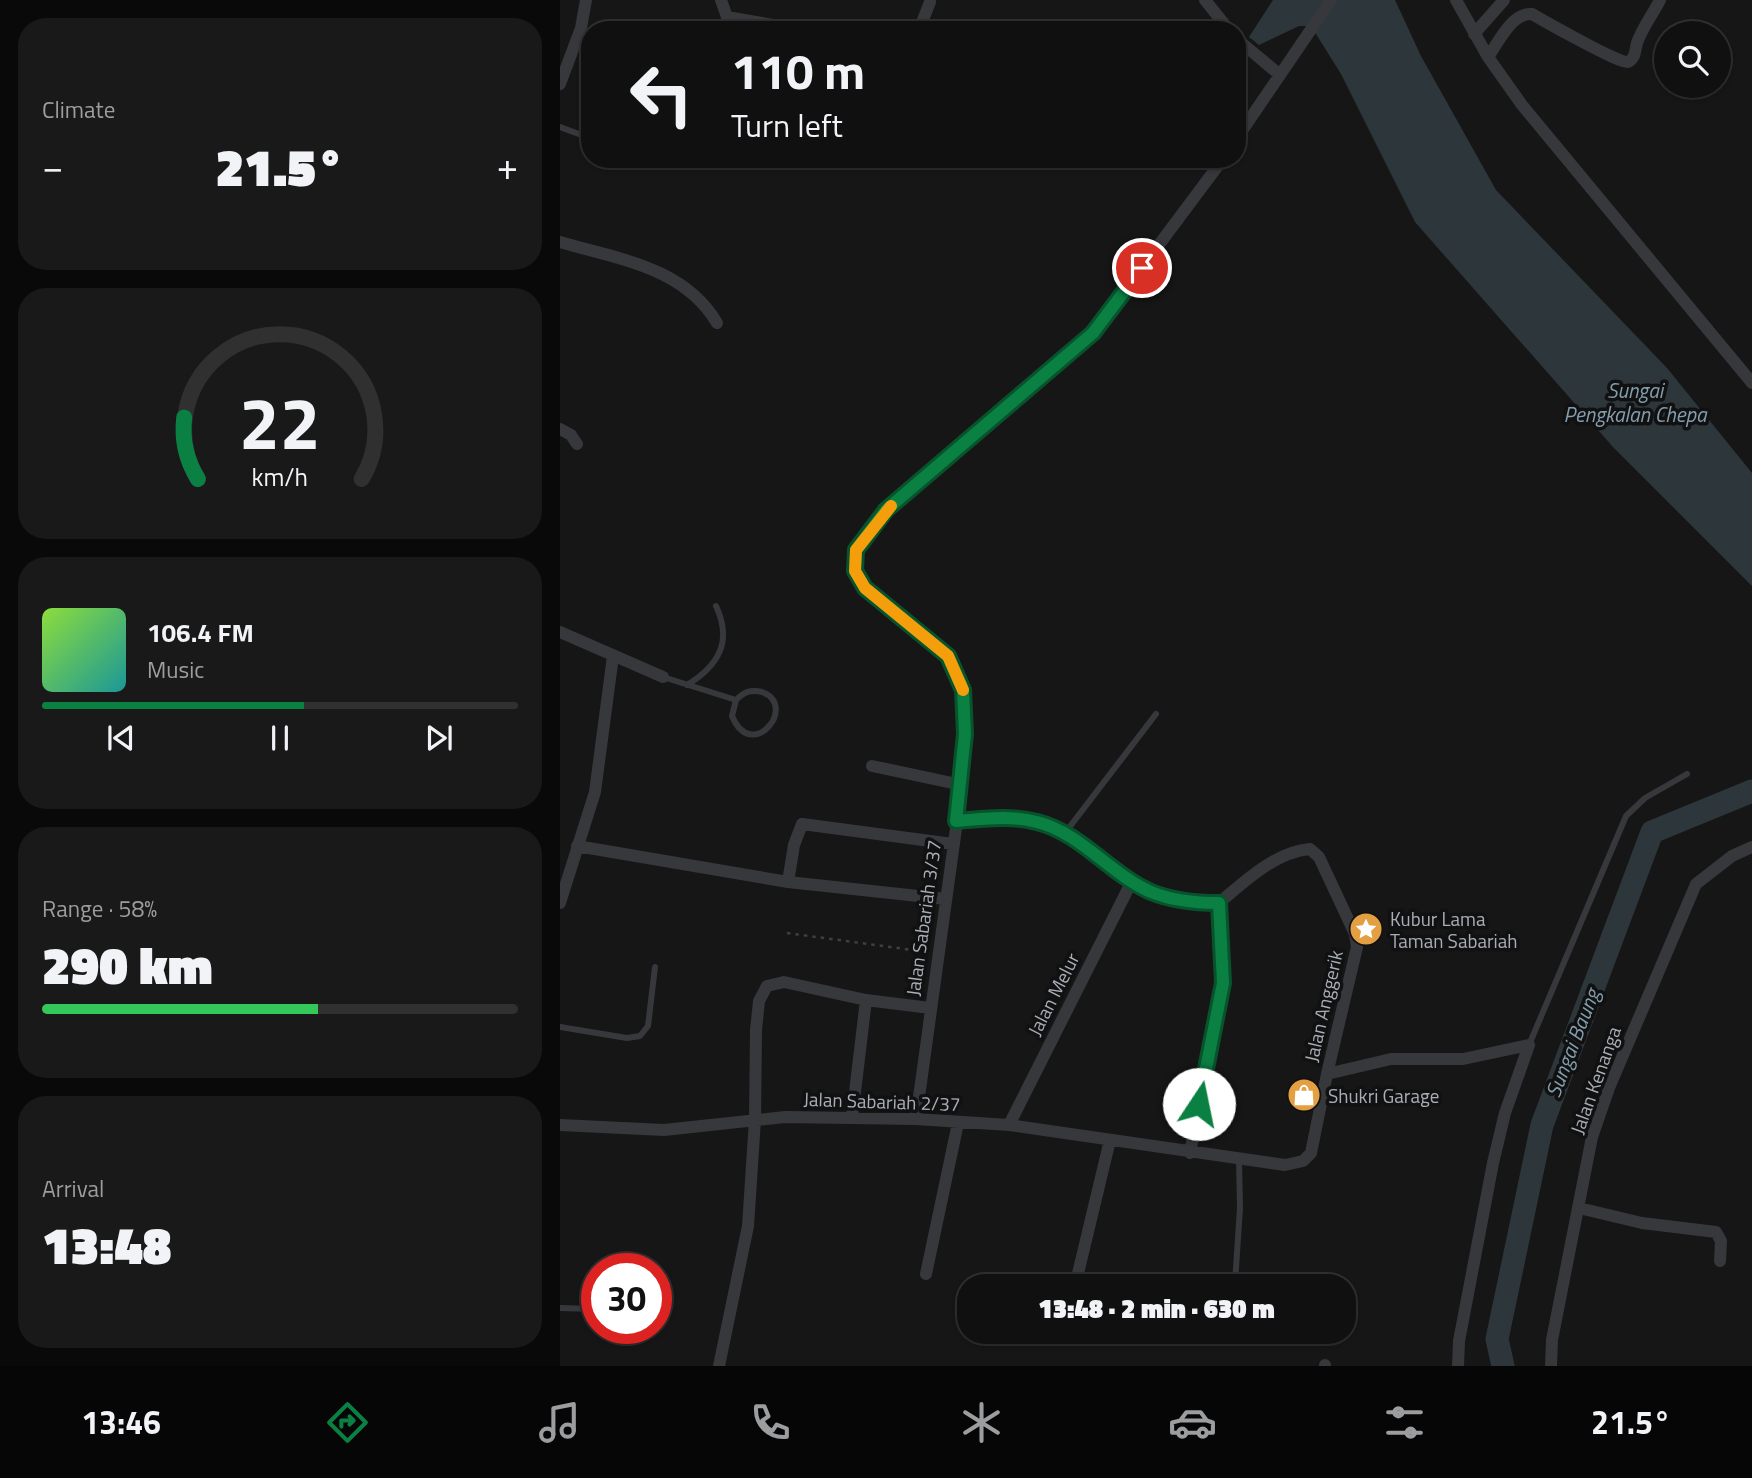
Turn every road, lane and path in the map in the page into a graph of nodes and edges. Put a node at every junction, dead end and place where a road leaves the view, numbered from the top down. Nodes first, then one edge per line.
1 (586, 0) edge
2 (720, 0) edge
3 (1205, 0) edge
4 (1331, 0) edge
5 (1456, 0) edge
6 (1504, 0) edge
7 (1660, 0) edge
8 (930, 2) dead end
9 (582, 21) edge
10 (750, 21) edge
11 (923, 21) edge
12 (1222, 21) edge
13 (581, 28) edge
14 (1474, 34) junction
15 (1246, 46) edge
16 (1488, 57) junction
17 (1280, 75) junction
18 (560, 84) edge
19 (1246, 125) edge
20 (560, 127) edge
21 (581, 135) edge
22 (1216, 168) edge
23 (560, 242) edge
24 (717, 324) dead end
25 (1752, 383) edge
26 (560, 429) edge
27 (577, 444) dead end
28 (716, 606) dead end
29 (560, 632) edge
30 (614, 656) junction
31 (663, 677) joint
32 (687, 685) junction
33 (736, 700) junction
34 (1156, 715) dead end
35 (872, 766) dead end
36 (1687, 774) dead end
37 (962, 785) junction
38 (956, 821) junction
39 (1065, 833) junction
40 (953, 844) junction
41 (577, 846) junction
42 (1752, 847) edge
43 (788, 881) junction
44 (1132, 881) junction
45 (946, 899) junction
46 (560, 903) edge
47 (1219, 903) junction
48 (787, 933) dead end
49 (937, 954) junction
50 (655, 967) dead end
51 (866, 1000) junction
52 (930, 1008) junction
53 (560, 1027) edge
54 (1529, 1045) junction
55 (1327, 1074) junction
56 (852, 1117) junction
57 (916, 1119) junction
58 (755, 1120) junction
59 (958, 1123) junction
60 (560, 1125) edge
61 (1009, 1125) junction
62 (1110, 1140) junction
63 (1190, 1153) junction
64 (1239, 1159) junction
65 (1303, 1161) joint
66 (1580, 1208) junction
67 (1720, 1261) dead end
68 (926, 1274) dead end
69 (1078, 1274) edge
70 (1236, 1274) edge
71 (560, 1308) edge
72 (581, 1309) edge
73 (719, 1366) edge
74 (1458, 1366) edge
75 (1551, 1366) edge

1 - 9 street
2 - 10 street
3 - 12 street
4 - 17 street
5 - 14 street
6 - 14 street
7 - 16 street
8 - 11 street
13 - 18 street
14 - 16 street
15 - 17 street
16 - 25 street
17 - 19 street
20 - 21 lane
22 - 37 street, Jalan Sabariah 3/37
23 - 24 street
26 - 27 street
28 - 32 lane
29 - 30 street
30 - 31 street
30 - 41 street
31 - 32 lane
32 - 33 lane
33 - 33 lane
34 - 39 lane
35 - 37 street
36 - 54 lane
37 - 38 street, Jalan Sabariah 3/37
38 - 39 street
38 - 40 street, Jalan Sabariah 3/37
39 - 44 street
40 - 43 street
40 - 45 street, Jalan Sabariah 3/37
41 - 43 street
41 - 46 street
42 - 66 street, Jalan Kenanga
43 - 45 street
44 - 47 street
44 - 61 street, Jalan Melur
45 - 49 street, Jalan Sabariah 3/37
47 - 55 street, Jalan Anggerik
47 - 63 street
48 - 49 path
49 - 52 street, Jalan Sabariah 3/37
50 - 53 lane
51 - 52 street
51 - 56 street
51 - 58 street
52 - 57 street, Jalan Sabariah 3/37
54 - 55 street
54 - 74 street
55 - 65 street, Jalan Anggerik
56 - 57 street, Jalan Sabariah 2/37
56 - 58 street, Jalan Sabariah 2/37
57 - 59 street, Jalan Sabariah 2/37
58 - 60 street, Jalan Sabariah 2/37
58 - 73 street
59 - 61 street, Jalan Sabariah 2/37
59 - 68 street
61 - 62 street, Jalan Sabariah 2/37
62 - 63 street, Jalan Sabariah 2/37
62 - 69 street
63 - 64 street, Jalan Sabariah 2/37
64 - 65 street, Jalan Sabariah 2/37
64 - 70 lane
66 - 67 street
66 - 75 street, Jalan Kenanga
71 - 72 lane

